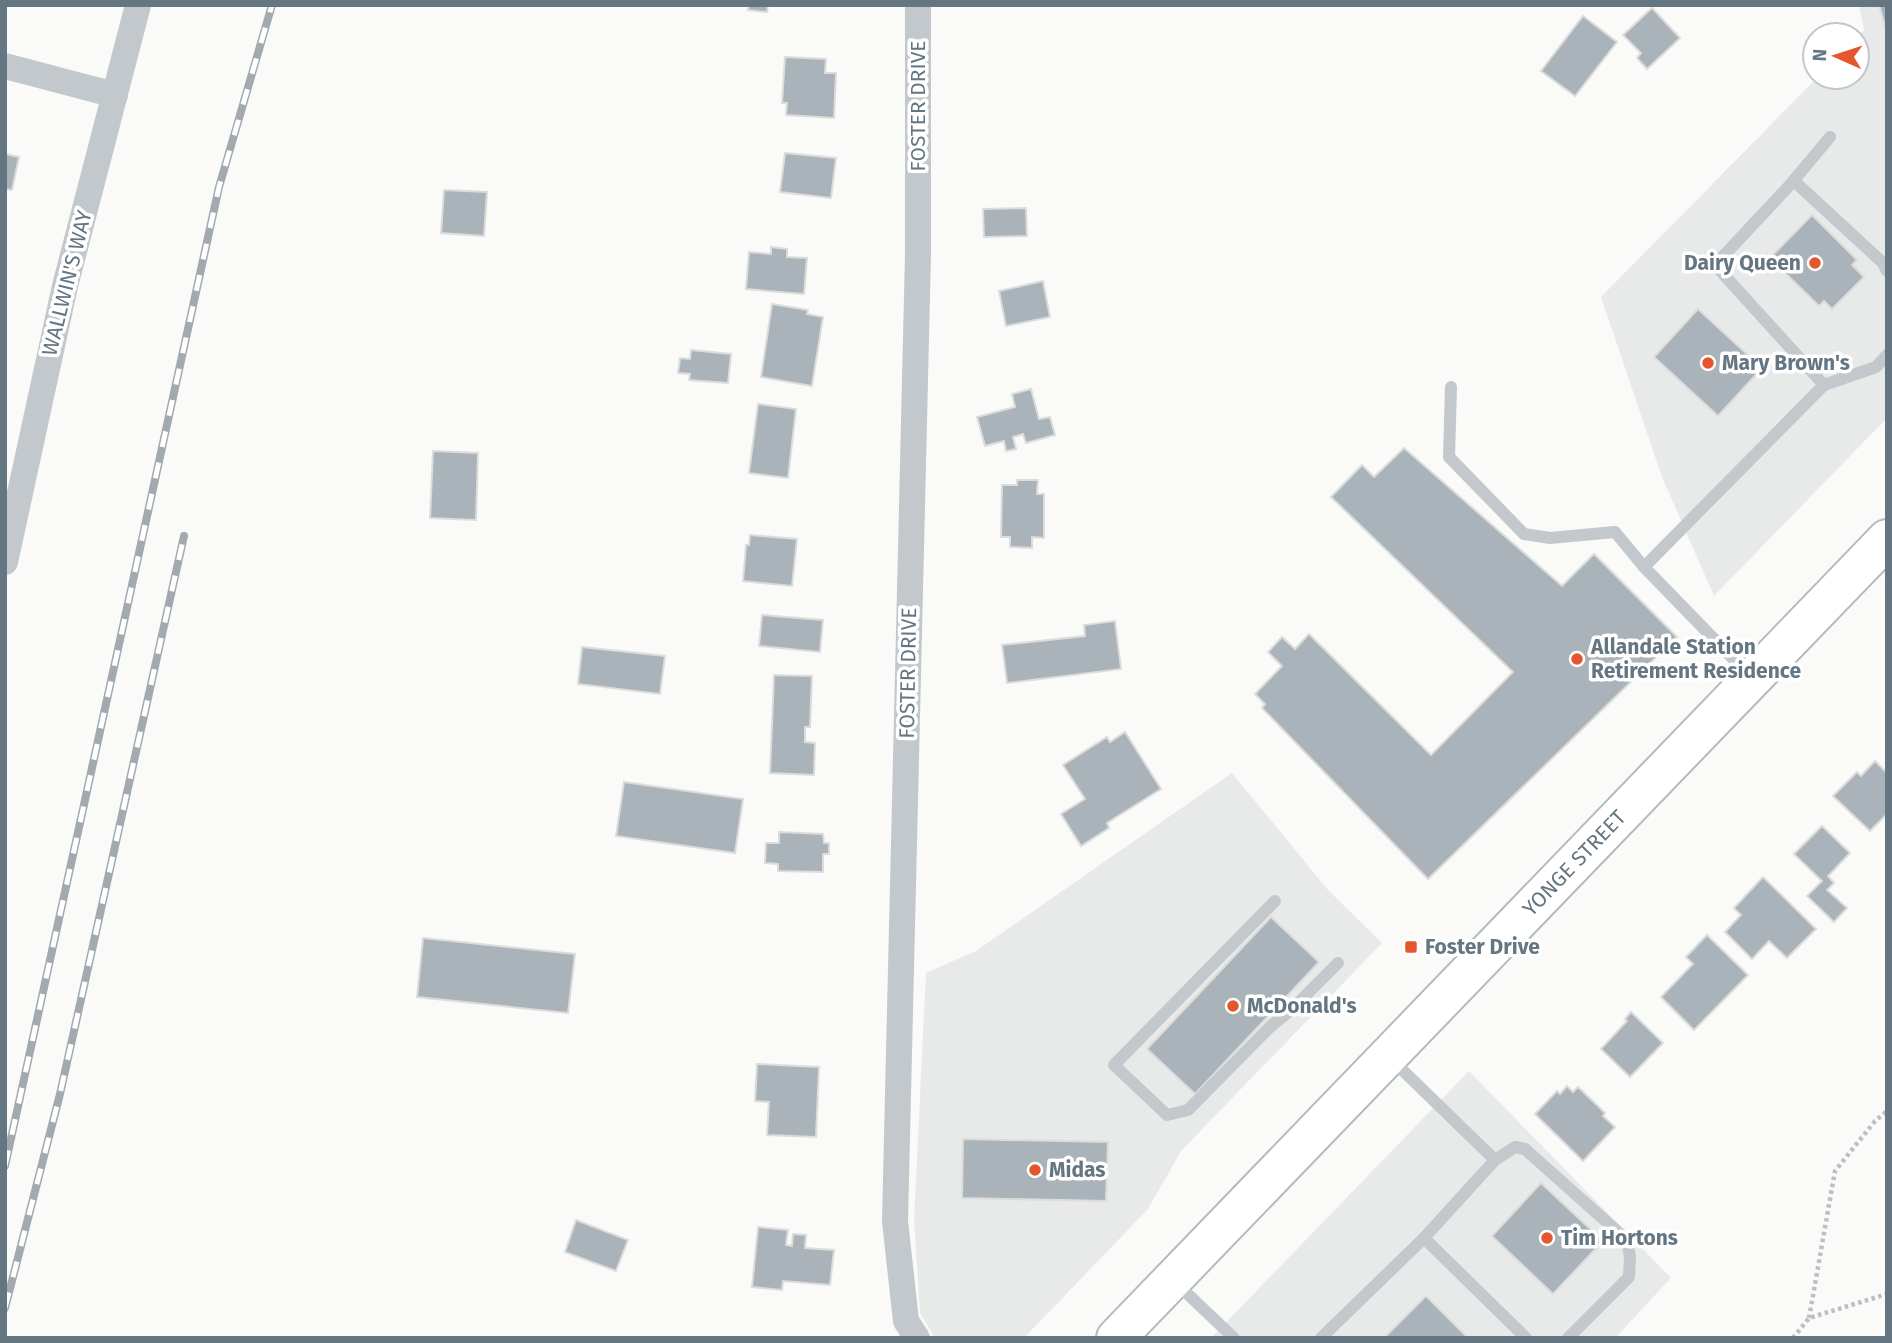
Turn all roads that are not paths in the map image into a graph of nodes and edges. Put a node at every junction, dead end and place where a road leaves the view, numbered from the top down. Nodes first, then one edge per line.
1 (138, 5) edge
2 (918, 5) edge
3 (5, 66) edge
4 (115, 95) junction
5 (1830, 137) dead end
6 (1794, 181) junction
7 (1887, 271) edge
8 (1887, 355) edge
9 (1824, 385) junction
10 (1451, 387) dead end
11 (10, 514) edge
12 (1887, 539) edge
13 (5, 562) edge
14 (1644, 567) junction
15 (1752, 678) junction
16 (1275, 901) dead end
17 (1338, 963) dead end
18 (1388, 1056) junction
19 (1495, 1160) junction
20 (1424, 1238) junction
21 (1173, 1280) junction
22 (917, 1338) edge
23 (1116, 1338) edge
24 (1234, 1338) edge
25 (1321, 1338) edge
26 (1526, 1338) edge
27 (1568, 1338) edge

1 - 4 street, WALLWIN'S WAY
2 - 22 street, FOSTER DRIVE
3 - 4 street
4 - 11 street, WALLWIN'S WAY
5 - 6 lane
6 - 7 lane
6 - 9 lane
8 - 9 lane
9 - 14 lane
10 - 14 lane
11 - 13 street, WALLWIN'S WAY
12 - 15 main road, YONGE STREET
14 - 15 lane
15 - 18 main road, YONGE STREET
16 - 17 lane
18 - 19 lane
18 - 21 main road, YONGE STREET
19 - 20 lane
19 - 27 lane
20 - 25 lane
20 - 26 lane
21 - 23 main road, YONGE STREET
21 - 24 lane

